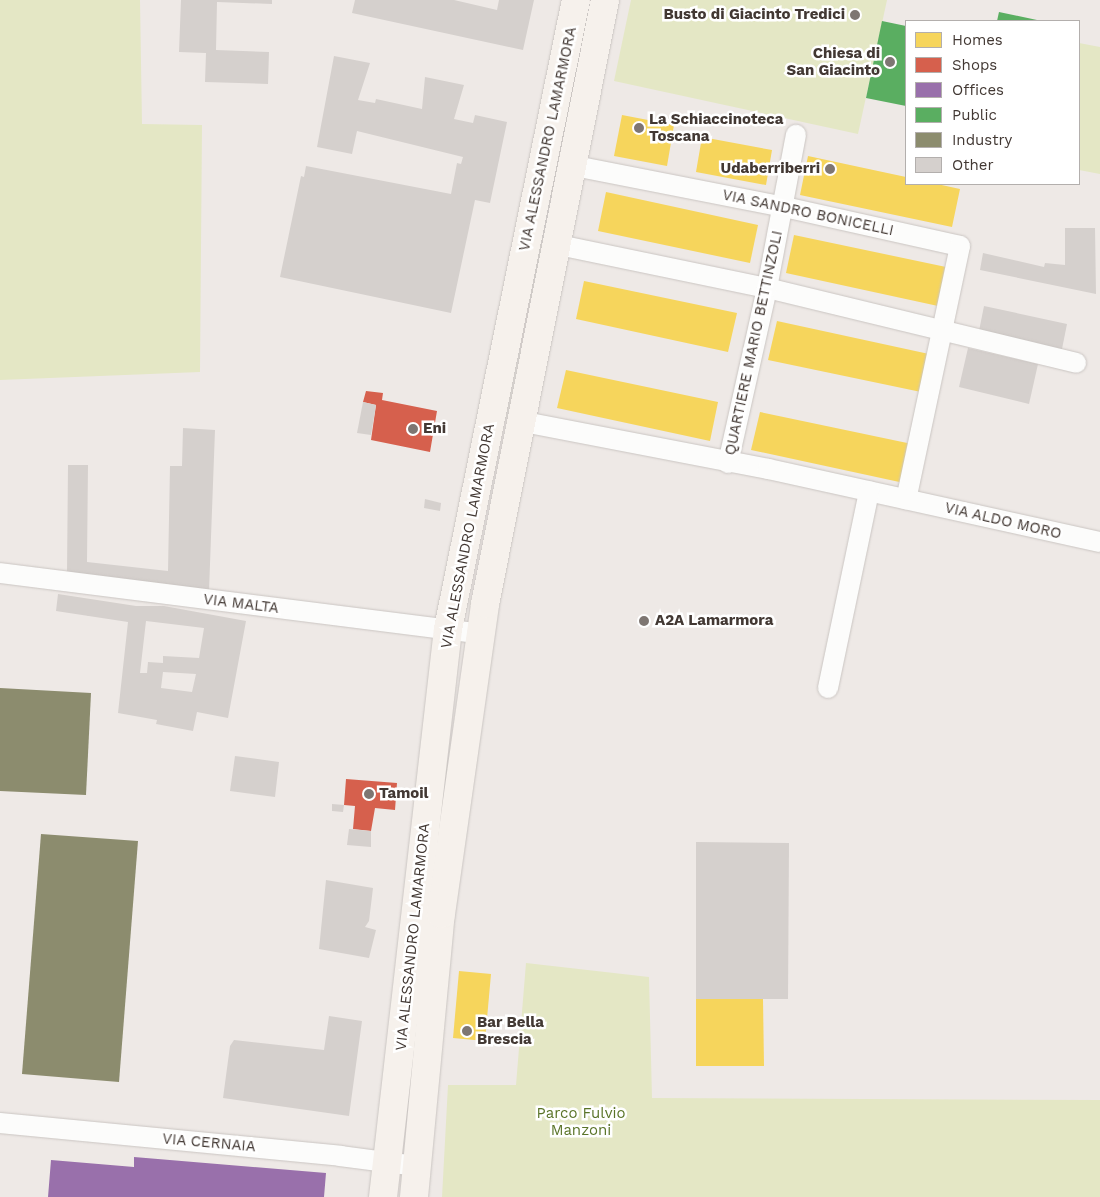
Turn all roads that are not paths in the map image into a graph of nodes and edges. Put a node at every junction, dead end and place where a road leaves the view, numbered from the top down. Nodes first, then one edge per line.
1 (576, 0) edge
2 (605, 0) edge
3 (796, 135) dead end
4 (570, 165) junction
5 (784, 207) junction
6 (554, 244) junction
7 (767, 288) junction
8 (942, 331) junction
9 (1076, 363) dead end
10 (519, 421) junction
11 (728, 463) junction
12 (869, 491) junction
13 (906, 499) junction
14 (1100, 542) edge
15 (0, 573) edge
16 (448, 629) junction
17 (482, 634) junction
18 (828, 688) dead end
19 (0, 1123) edge
20 (386, 1163) junction
21 (417, 1166) junction
22 (383, 1197) edge
23 (414, 1197) edge

1 - 16 main road, VIA ALESSANDRO LAMARMORA
2 - 4 main road, VIA ALESSANDRO LAMARMORA
3 - 5 street, QUARTIERE MARIO BETTINZOLI
4 - 5 street, VIA SANDRO BONICELLI
4 - 6 main road, VIA ALESSANDRO LAMARMORA
5 - 7 street, QUARTIERE MARIO BETTINZOLI
5 - 8 street, VIA SANDRO BONICELLI
6 - 7 street
6 - 10 main road, VIA ALESSANDRO LAMARMORA
7 - 8 street
7 - 11 street, QUARTIERE MARIO BETTINZOLI
8 - 9 street
8 - 13 street
10 - 11 street, QUARTIERE MARIO BETTINZOLI
10 - 17 main road, VIA ALESSANDRO LAMARMORA
11 - 12 street, QUARTIERE MARIO BETTINZOLI
12 - 13 street, QUARTIERE MARIO BETTINZOLI
12 - 18 street
13 - 14 street, VIA ALDO MORO
15 - 16 street, VIA MALTA
16 - 17 street, VIA MALTA
16 - 20 main road, VIA ALESSANDRO LAMARMORA
17 - 21 main road, VIA ALESSANDRO LAMARMORA
19 - 20 street, VIA CERNAIA
20 - 21 street, VIA CERNAIA
20 - 22 main road, VIA ALESSANDRO LAMARMORA
21 - 23 main road, VIA ALESSANDRO LAMARMORA

